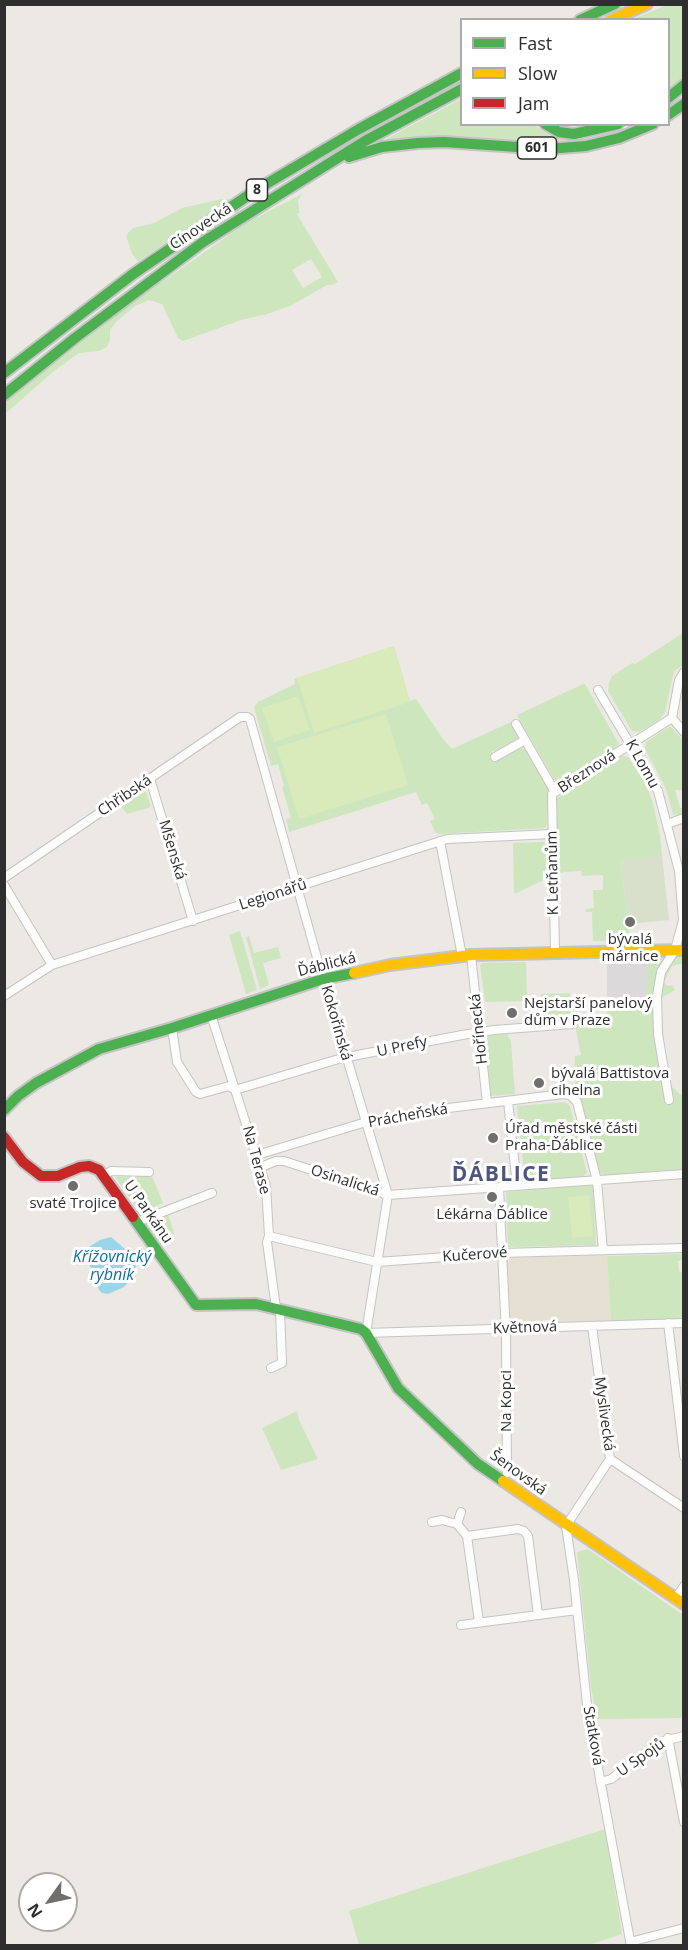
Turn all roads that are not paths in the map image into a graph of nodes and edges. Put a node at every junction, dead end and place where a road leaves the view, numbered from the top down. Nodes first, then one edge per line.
1 (599, 4) edge
2 (615, 4) edge
3 (647, 4) edge
4 (571, 18) edge
5 (584, 18) edge
6 (616, 18) edge
7 (460, 74) edge
8 (684, 85) edge
9 (460, 90) edge
10 (670, 97) edge
11 (684, 104) edge
12 (670, 114) edge
13 (548, 126) edge
14 (611, 126) edge
15 (648, 126) edge
16 (319, 168) junction
17 (5, 373) edge
18 (4, 395) edge
19 (684, 672) edge
20 (598, 690) dead end
21 (247, 717) joint
22 (672, 718) junction
23 (516, 724) dead end
24 (684, 732) edge
25 (525, 740) junction
26 (631, 744) junction
27 (495, 757) dead end
28 (150, 779) junction
29 (554, 793) junction
30 (684, 818) edge
31 (667, 824) junction
32 (552, 834) junction
33 (440, 841) junction
34 (681, 870) edge
35 (4, 878) edge
36 (4, 885) edge
37 (297, 887) junction
38 (193, 921) junction
39 (679, 950) edge
40 (555, 951) junction
41 (467, 955) junction
42 (52, 965) junction
43 (323, 979) junction
44 (4, 996) edge
45 (211, 1015) junction
46 (573, 1024) dead end
47 (171, 1028) junction
48 (480, 1031) junction
49 (346, 1058) junction
50 (235, 1090) junction
51 (669, 1100) dead end
52 (508, 1101) junction
53 (487, 1103) junction
54 (4, 1110) edge
55 (366, 1122) junction
56 (4, 1137) edge
57 (257, 1155) junction
58 (261, 1167) junction
59 (149, 1172) dead end
60 (684, 1174) edge
61 (104, 1175) junction
62 (597, 1181) junction
63 (517, 1186) junction
64 (500, 1187) junction
65 (212, 1193) dead end
66 (388, 1195) junction
67 (137, 1222) junction
68 (269, 1236) junction
69 (684, 1248) edge
70 (603, 1250) junction
71 (502, 1253) junction
72 (377, 1262) junction
73 (275, 1308) junction
74 (668, 1323) junction
75 (684, 1323) edge
76 (592, 1326) junction
77 (506, 1329) junction
78 (366, 1333) junction
79 (271, 1368) dead end
80 (684, 1456) edge
81 (610, 1459) junction
82 (507, 1473) dead end
83 (684, 1508) edge
84 (461, 1512) dead end
85 (432, 1522) dead end
86 (457, 1524) junction
87 (566, 1526) junction
88 (467, 1536) junction
89 (684, 1586) edge
90 (679, 1602) edge
91 (577, 1610) junction
92 (538, 1615) junction
93 (479, 1622) junction
94 (461, 1625) dead end
95 (684, 1736) edge
96 (668, 1738) junction
97 (600, 1782) junction
98 (684, 1822) edge
99 (684, 1929) edge
100 (631, 1944) edge

1 - 4 main road
2 - 5 main road
3 - 6 main road
7 - 17 main road, Cínovecká / 8
8 - 10 main road
9 - 16 main road, Cínovecká / 8
11 - 12 main road
13 - 14 main road
15 - 16 main road, 601
16 - 18 main road, Cínovecká / 8
19 - 22 street
20 - 26 street, K Lomu
21 - 28 street, Chřibská
21 - 37 street, Kokořínská
22 - 24 street
22 - 26 street, Březnová
23 - 25 street, K Letňanům
25 - 27 street
25 - 29 street, K Letňanům
26 - 29 street, Březnová
26 - 31 street, K Lomu
28 - 35 street, Chřibská
28 - 38 street, Mšenská
29 - 32 street, K Letňanům
30 - 31 street
31 - 34 street, K Lomu
32 - 33 street, Legionářů
32 - 40 street, K Letňanům
33 - 37 street, Legionářů
33 - 41 street, Hořínecká
34 - 39 street, K Lomu
36 - 42 street
37 - 38 street, Legionářů
37 - 43 street, Kokořínská
38 - 42 street, Legionářů
39 - 40 main road, Ďáblická
39 - 51 street, K Lomu
40 - 41 main road, Ďáblická
41 - 43 main road, Ďáblická
41 - 48 street, Hořínecká
42 - 44 street, Legionářů
43 - 45 main road, Ďáblická
43 - 49 street, Kokořínská
45 - 47 main road, Ďáblická
45 - 50 street, Na Terase
46 - 48 street, U Prefy
47 - 50 street, U Prefy
47 - 54 main road, Ďáblická
48 - 49 street, U Prefy
48 - 53 street, Hořínecká
49 - 50 street, U Prefy
49 - 55 street, Kokořínská
50 - 57 street, Na Terase
52 - 53 street, Prácheňská
52 - 62 street, Prácheňská
52 - 63 street
53 - 55 street, Prácheňská
55 - 57 street, Prácheňská
55 - 66 street, Kokořínská
56 - 61 main road, U Parkánu
57 - 58 street, Na Terase
58 - 66 street, Osinalická
58 - 68 street, Na Terase
59 - 61 street
60 - 62 street, Osinalická
61 - 67 main road, U Parkánu
62 - 63 street, Osinalická
62 - 70 street
63 - 64 street, Osinalická
64 - 66 street, Osinalická
64 - 71 street, Na Kopci
65 - 67 street
66 - 72 street, Kokořínská
67 - 73 main road, U Parkánu
68 - 72 street, Kučerové
68 - 73 street, Na Terase
69 - 70 street, Kučerové
70 - 71 street, Kučerové
71 - 72 street, Kučerové
71 - 77 street, Na Kopci
72 - 78 street, Kokořínská
73 - 78 main road
73 - 79 street, Na Terase
74 - 75 street, Květnová
74 - 76 street, Květnová
74 - 80 street
76 - 77 street, Květnová
76 - 81 street, Myslivecká
77 - 78 street, Květnová
77 - 82 street, Na Kopci
78 - 87 main road, Šenovská
81 - 83 street
81 - 87 street, Myslivecká
84 - 86 street
85 - 86 street
86 - 88 street
87 - 90 main road, Šenovská
87 - 91 street, Statková
88 - 92 street
88 - 93 street
89 - 90 street
91 - 92 street
91 - 97 street, Statková
92 - 93 street
93 - 94 street
95 - 96 street, U Spojů
96 - 97 street, U Spojů
96 - 98 street
97 - 100 street, Statková
99 - 100 street

